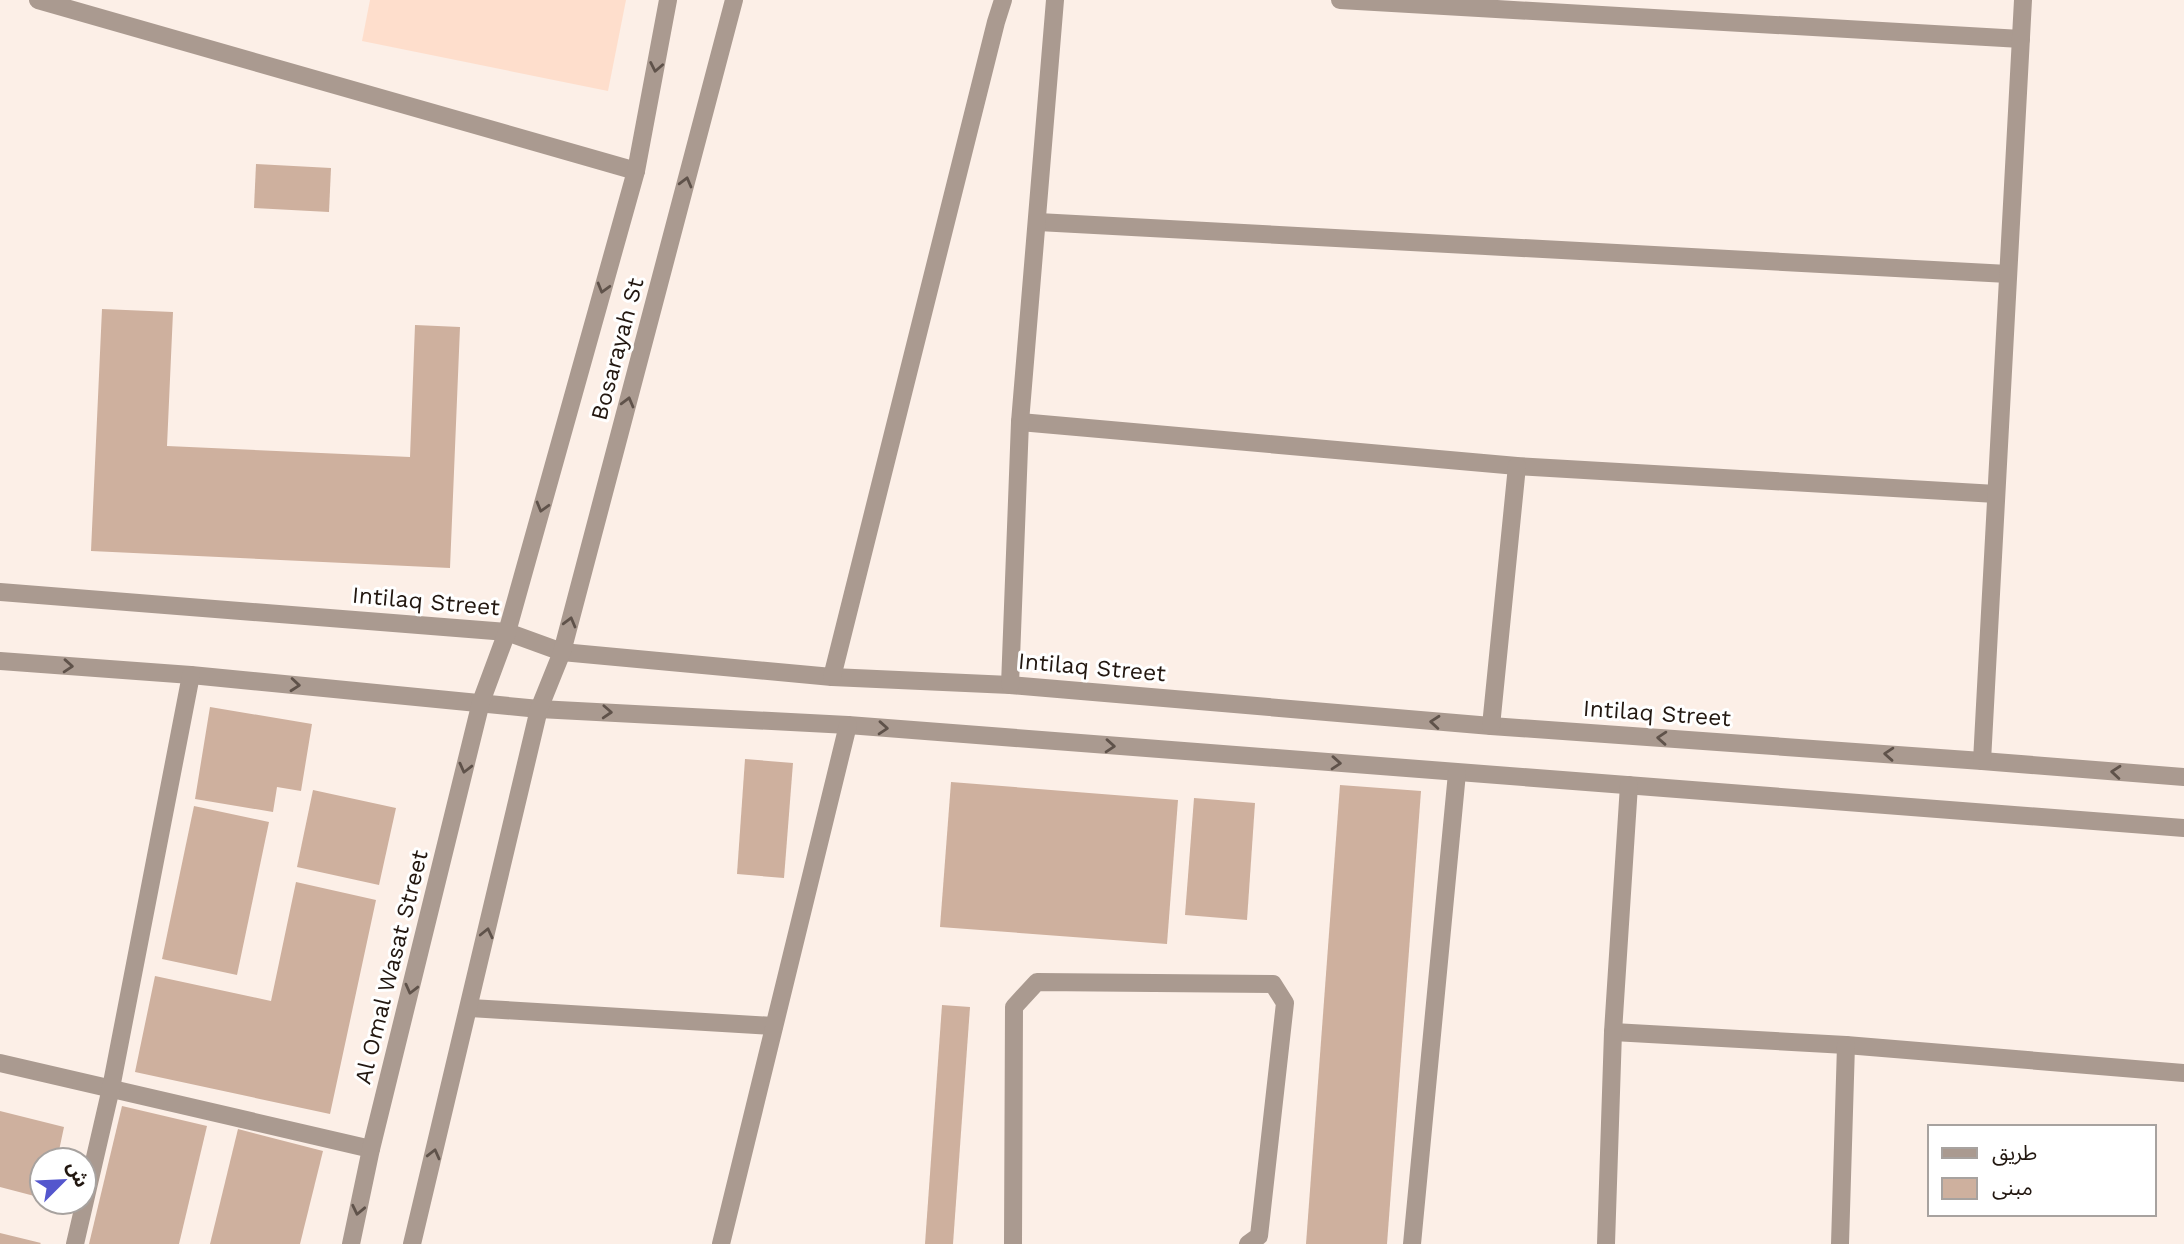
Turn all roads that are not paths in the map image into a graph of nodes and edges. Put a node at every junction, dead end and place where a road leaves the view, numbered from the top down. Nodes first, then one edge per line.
1 (37, 0) edge
2 (668, 0) edge
3 (734, 0) edge
4 (1003, 0) edge
5 (1055, 0) edge
6 (1340, 0) edge
7 (2023, 0) edge
8 (2021, 39) junction
9 (636, 171) junction
10 (1038, 222) junction
11 (2008, 274) junction
12 (1020, 422) junction
13 (1517, 467) junction
14 (1996, 494) junction
15 (0, 592) edge
16 (508, 632) junction
17 (562, 652) junction
18 (0, 660) edge
19 (191, 675) junction
20 (832, 677) junction
21 (1010, 685) junction
22 (481, 702) junction
23 (538, 709) junction
24 (848, 725) junction
25 (1491, 726) junction
26 (1982, 761) junction
27 (1457, 772) junction
28 (2184, 777) edge
29 (1629, 785) junction
30 (2184, 828) edge
31 (470, 1008) junction
32 (774, 1026) junction
33 (1613, 1032) junction
34 (1846, 1045) junction
35 (0, 1063) edge
36 (2184, 1073) edge
37 (111, 1087) junction
38 (371, 1149) junction
39 (75, 1244) edge
40 (351, 1244) edge
41 (412, 1244) edge
42 (722, 1244) edge
43 (1013, 1244) edge
44 (1248, 1244) edge
45 (1412, 1244) edge
46 (1606, 1244) edge
47 (1840, 1244) edge

1 - 9 street
2 -> 9 street, Bosarayah St
17 -> 3 street, Bosarayah St
4 - 20 street
5 - 10 street
6 - 8 street
7 - 8 street
8 - 11 street
9 -> 16 street, Bosarayah St
10 - 11 street
10 - 12 street
11 - 14 street
12 - 13 street
12 - 21 street
13 - 14 street
13 - 25 street
14 - 26 street
15 - 16 street, Intilaq Street
16 - 17 street, Intilaq Street
16 - 22 street, Bosarayah St
17 - 20 street, Intilaq Street
17 - 23 street, Bosarayah St
18 -> 19 street
19 -> 22 street
19 - 37 street
20 - 21 street, Intilaq Street
25 -> 21 street, Intilaq Street
22 - 23 street
22 -> 38 street, Al Omal Wasat Street
23 -> 24 street
31 -> 23 street
24 -> 27 street
24 - 32 street
26 -> 25 street, Intilaq Street
28 -> 26 street, Intilaq Street
27 - 29 street
27 - 45 street
29 - 30 street
29 - 33 street
31 - 32 street
41 -> 31 street
32 - 42 street
33 - 34 street
33 - 46 street
34 - 36 street
34 - 47 street
35 - 37 street
37 - 38 street
37 - 39 street
38 -> 40 street, Al Omal Wasat Street
43 - 44 street

